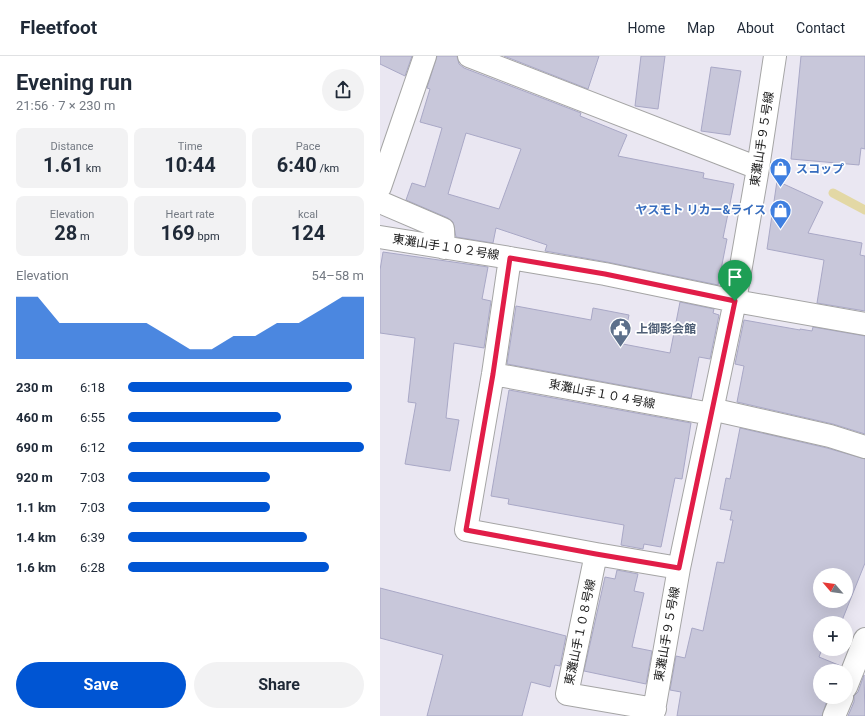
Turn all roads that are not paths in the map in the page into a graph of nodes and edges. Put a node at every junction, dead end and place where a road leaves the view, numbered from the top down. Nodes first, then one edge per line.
1 (425, 56) edge
2 (469, 56) edge
3 (775, 56) edge
4 (499, 62) edge
5 (387, 141) edge
6 (758, 168) junction
7 (380, 187) edge
8 (380, 202) edge
9 (380, 237) edge
10 (444, 248) junction
11 (510, 258) junction
12 (735, 301) junction
13 (865, 324) edge
14 (493, 374) junction
15 (711, 412) junction
16 (865, 447) edge
17 (596, 554) junction
18 (679, 568) junction
19 (865, 639) edge
20 (853, 669) edge
21 (839, 704) edge
22 (654, 712) edge
23 (834, 716) edge

1 - 5 street
2 - 4 street
3 - 6 street, 東灘山手９５号線
4 - 6 street
5 - 7 street
6 - 12 street, 東灘山手９５号線
8 - 10 street
9 - 10 street, 東灘山手１０２号線
10 - 11 street, 東灘山手１０２号線
11 - 12 street, 東灘山手１０２号線
11 - 14 street
12 - 13 street, 東灘山手１０２号線
12 - 15 street, 東灘山手９５号線
14 - 15 street, 東灘山手１０４号線
14 - 17 street
15 - 16 street, 東灘山手１０４号線
15 - 18 street, 東灘山手９５号線
17 - 18 street
17 - 22 street, 東灘山手１０８号線
18 - 22 street, 東灘山手９５号線
19 - 20 street
21 - 23 street

